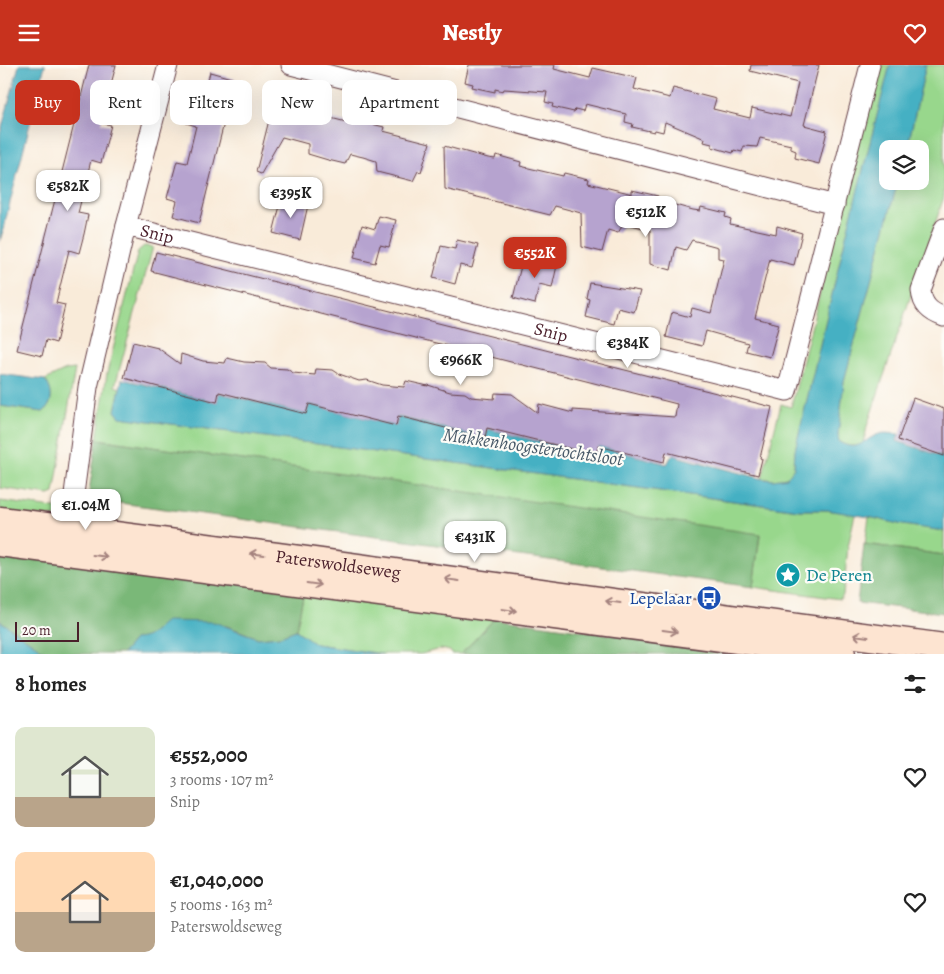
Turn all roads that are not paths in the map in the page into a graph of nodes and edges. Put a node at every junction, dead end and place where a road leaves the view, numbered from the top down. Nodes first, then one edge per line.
1 (168, 65) edge
2 (291, 65) edge
3 (870, 65) edge
4 (834, 205) junction
5 (126, 225) junction
6 (944, 228) edge
7 (944, 317) edge
8 (0, 520) edge
9 (68, 540) junction
10 (0, 543) edge
11 (944, 647) edge
12 (842, 654) edge

1 - 5 street, Snip
2 - 4 street
3 - 4 street, Snip
4 - 5 street, Snip
5 - 9 street, Snip
6 - 7 street
8 - 9 main road, Paterswoldseweg
9 - 10 main road, Paterswoldseweg
11 -> 9 main road, Paterswoldseweg
9 -> 12 main road, Paterswoldseweg

